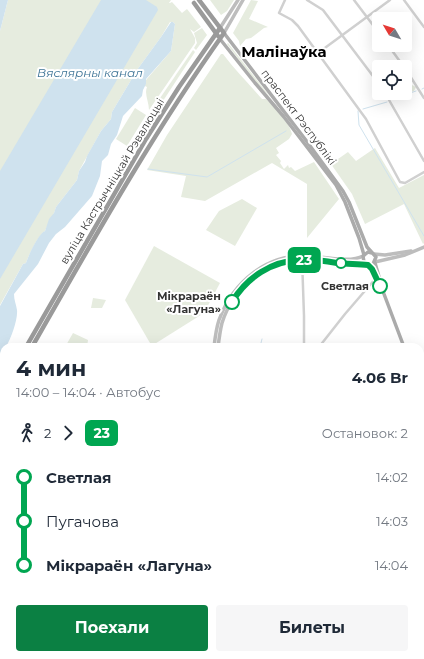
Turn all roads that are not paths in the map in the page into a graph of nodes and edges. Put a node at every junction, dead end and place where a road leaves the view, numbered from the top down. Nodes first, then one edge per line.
1 (199, 0) edge
2 (238, 0) edge
3 (243, 0) edge
4 (285, 0) edge
5 (308, 0) edge
6 (354, 0) edge
7 (390, 0) edge
8 (404, 0) edge
9 (194, 3) dead end
10 (367, 17) junction
11 (372, 24) edge
12 (424, 27) edge
13 (220, 28) junction
14 (216, 33) junction
15 (224, 33) junction
16 (342, 35) junction
17 (220, 39) junction
18 (318, 53) junction
19 (372, 75) edge
20 (412, 79) edge
21 (424, 98) edge
22 (390, 100) edge
23 (424, 161) edge
24 (129, 168) junction
25 (134, 171) junction
26 (424, 172) edge
27 (123, 178) junction
28 (128, 181) junction
29 (424, 247) edge
30 (416, 250) junction
31 (373, 253) junction
32 (364, 256) junction
33 (302, 258) junction
34 (375, 262) junction
35 (368, 265) junction
36 (376, 278) junction
37 (384, 294) junction
38 (41, 321) junction
39 (46, 324) junction
40 (33, 334) junction
41 (38, 337) junction
42 (28, 343) edge
43 (34, 343) edge
44 (216, 343) edge
45 (304, 343) edge
46 (322, 343) edge
47 (402, 343) edge

1 - 13 highway, праспект Рэспублікі
2 - 13 street
3 - 15 street
4 - 18 street
5 - 16 street
6 - 10 street
7 - 10 street
8 - 12 street
9 - 14 highway, праспект Рэспублікі
10 - 11 street
10 - 16 street
13 - 14 highway, вуліца Кастрычніцкай Рэвалюцыі
13 - 15 highway, праспект Рэспублікі
14 - 17 highway, праспект Рэспублікі
14 - 24 highway, вуліца Кастрычніцкай Рэвалюцыі
15 - 17 highway, вуліца Кастрычніцкай Рэвалюцыі
15 - 31 main road, праспект Рэспублікі
16 - 18 street
16 - 19 street
17 - 25 highway, вуліца Кастрычніцкай Рэвалюцыі
17 - 32 main road, праспект Рэспублікі
18 - 26 street
20 - 21 street
22 - 23 street
24 - 25 highway
24 - 27 highway, вуліца Кастрычніцкай Рэвалюцыі
25 - 28 highway, вуліца Кастрычніцкай Рэвалюцыі
27 - 28 highway
27 - 38 highway, вуліца Кастрычніцкай Рэвалюцыі
28 - 39 highway, вуліца Кастрычніцкай Рэвалюцыі
29 - 30 street
30 - 31 street
30 - 34 street
31 - 32 main road
31 - 34 main road, праспект Рэспублікі
32 - 33 street
32 - 35 main road, праспект Рэспублікі
33 - 35 street
33 - 44 street
33 - 45 street
34 - 35 main road
34 - 37 main road, праспект Рэспублікі
35 - 36 main road, праспект Рэспублікі
36 - 37 main road, праспект Рэспублікі
36 - 46 street
37 - 47 main road
38 - 39 highway
38 - 40 highway, вуліца Кастрычніцкай Рэвалюцыі
39 - 41 highway, вуліца Кастрычніцкай Рэвалюцыі
40 - 41 highway
40 - 42 highway, вуліца Кастрычніцкай Рэвалюцыі
41 - 43 highway, вуліца Кастрычніцкай Рэвалюцыі

